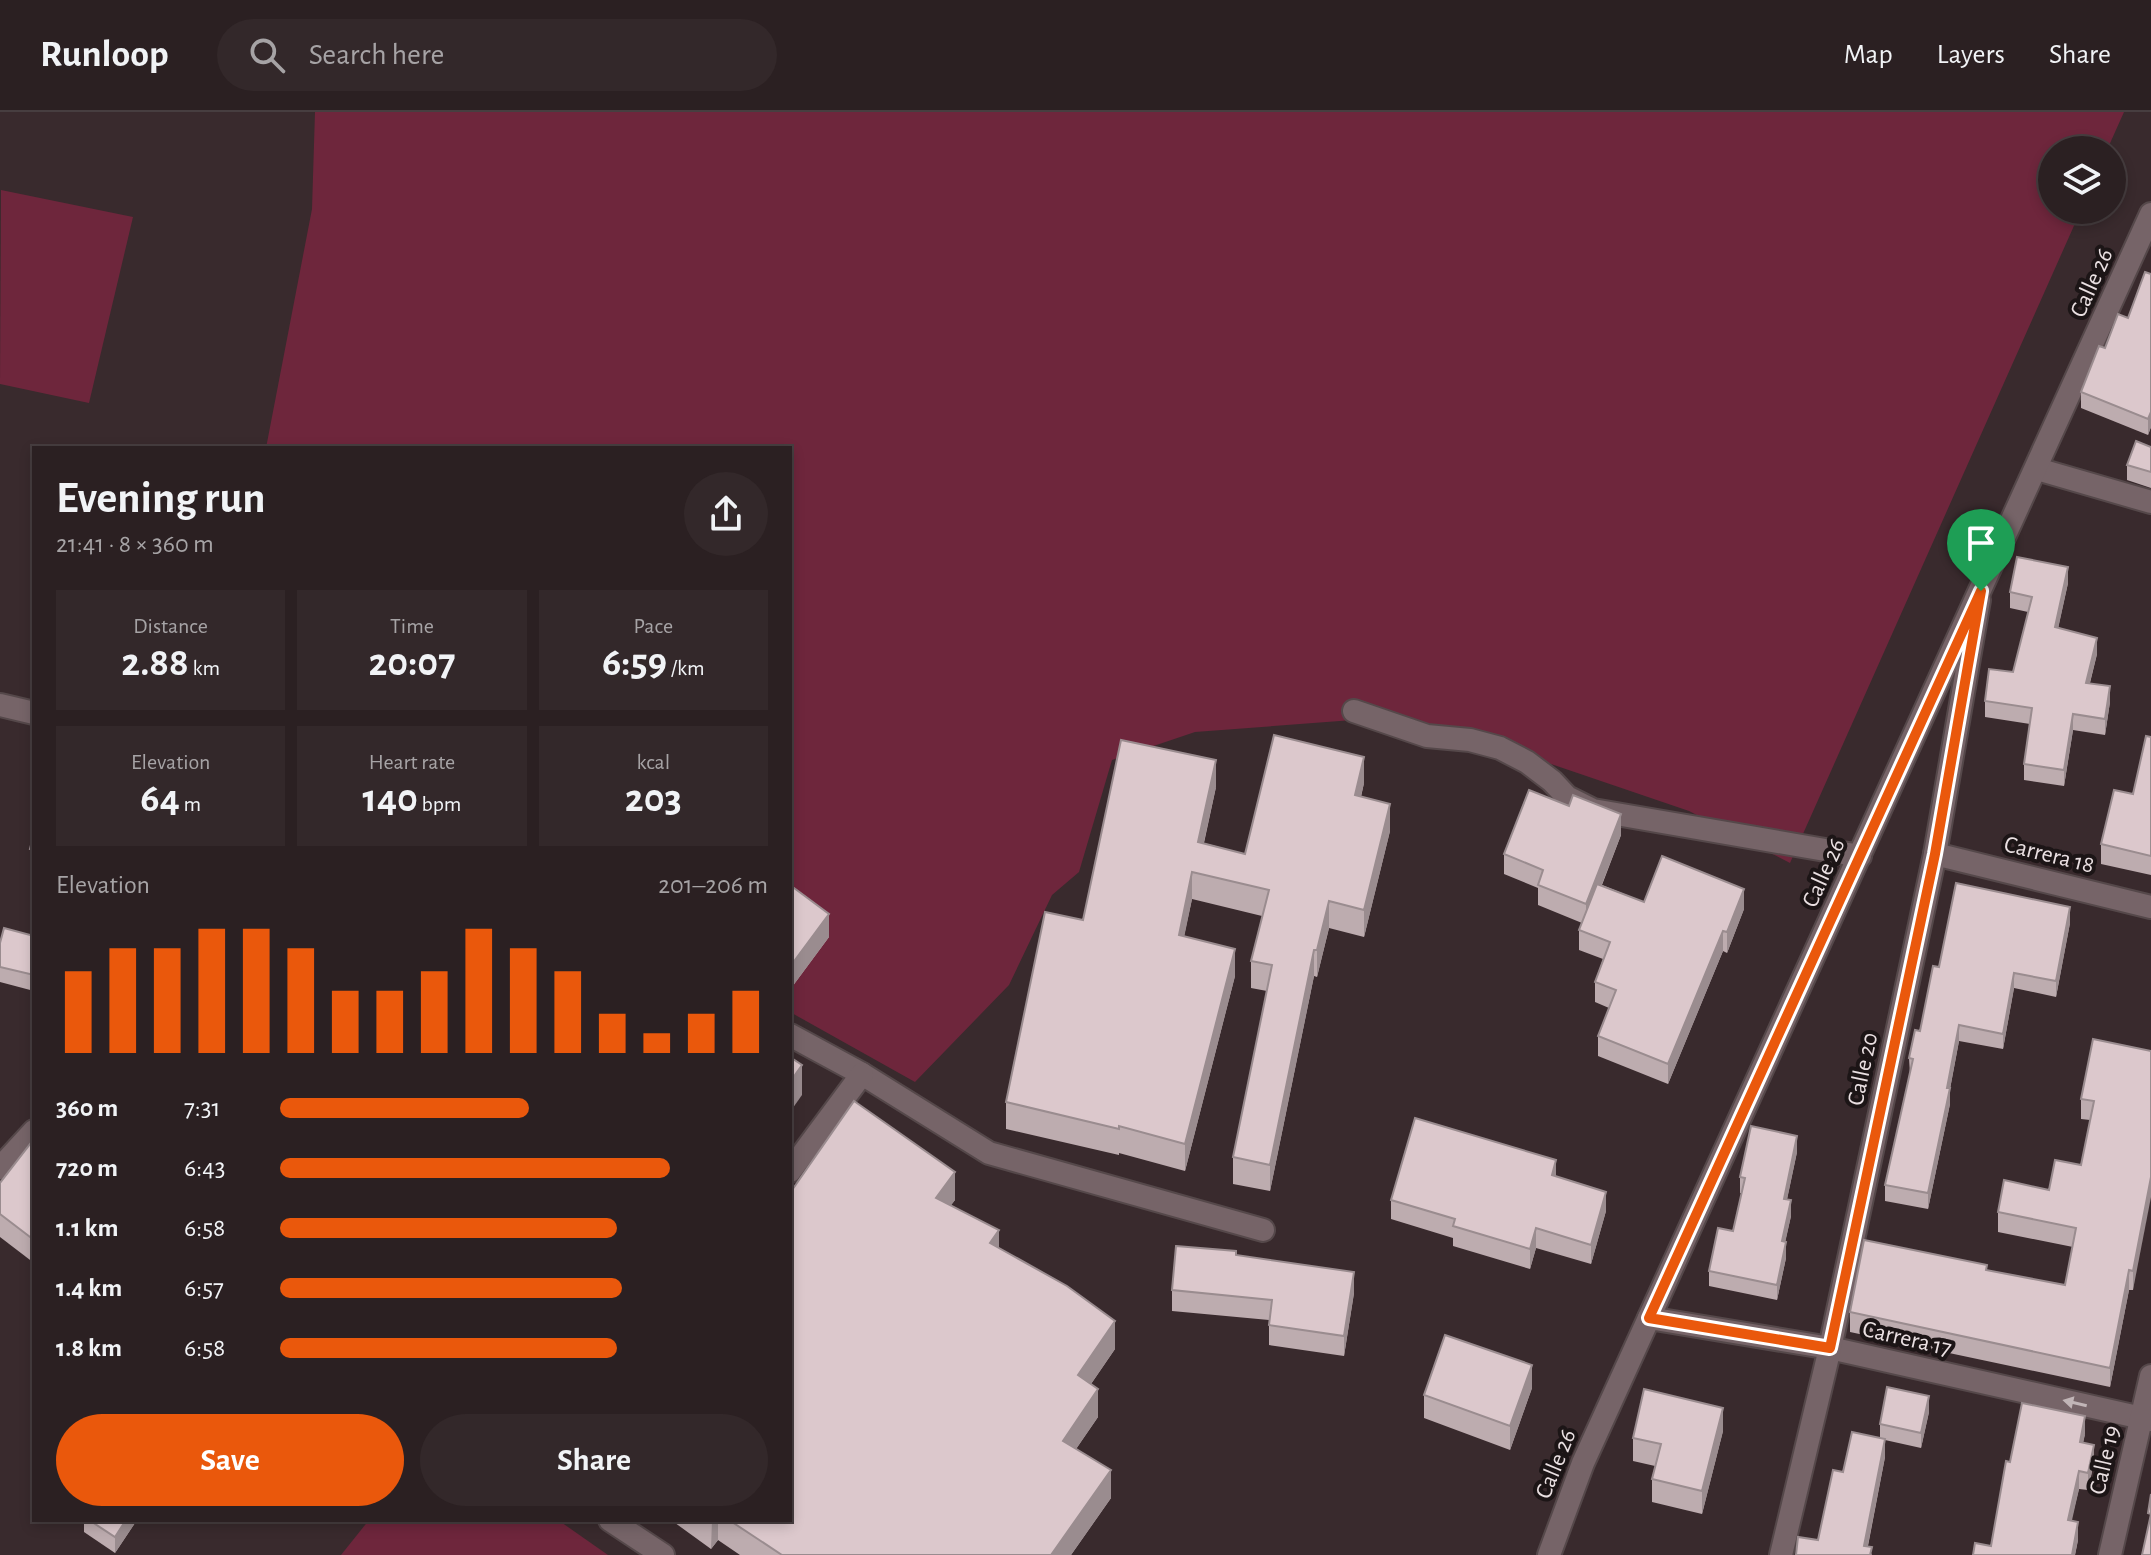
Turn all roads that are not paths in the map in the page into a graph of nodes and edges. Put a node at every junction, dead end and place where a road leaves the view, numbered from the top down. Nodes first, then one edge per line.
1 (2151, 214) edge
2 (2037, 469) junction
3 (2151, 502) edge
4 (1981, 591) junction
5 (0, 705) edge
6 (1354, 711) dead end
7 (32, 713) edge
8 (1935, 854) junction
9 (1860, 856) junction
10 (2151, 907) edge
11 (792, 1036) edge
12 (862, 1074) junction
13 (32, 1133) edge
14 (0, 1168) edge
15 (792, 1168) edge
16 (1263, 1230) dead end
17 (1649, 1318) junction
18 (1830, 1348) junction
19 (2151, 1376) edge
20 (2146, 1419) edge
21 (613, 1522) edge
22 (663, 1555) edge
23 (1549, 1555) edge
24 (1781, 1555) edge
25 (2110, 1555) edge

1 - 2 street, Calle 26
2 - 3 street
2 - 4 street, Calle 26
4 - 8 street, Calle 20
4 - 9 street, Calle 26
5 - 7 street
6 - 9 street
8 - 10 street, Carrera 18
8 - 18 street, Calle 20
9 - 17 street, Calle 26
11 - 12 street
12 - 15 street
12 - 16 street
13 - 14 street
17 - 18 street, Carrera 17
17 - 23 street, Calle 26
20 -> 18 street, Carrera 17
18 - 24 street, Calle 20
19 - 20 street, Calle 19
20 - 25 street, Calle 19
21 - 22 street

